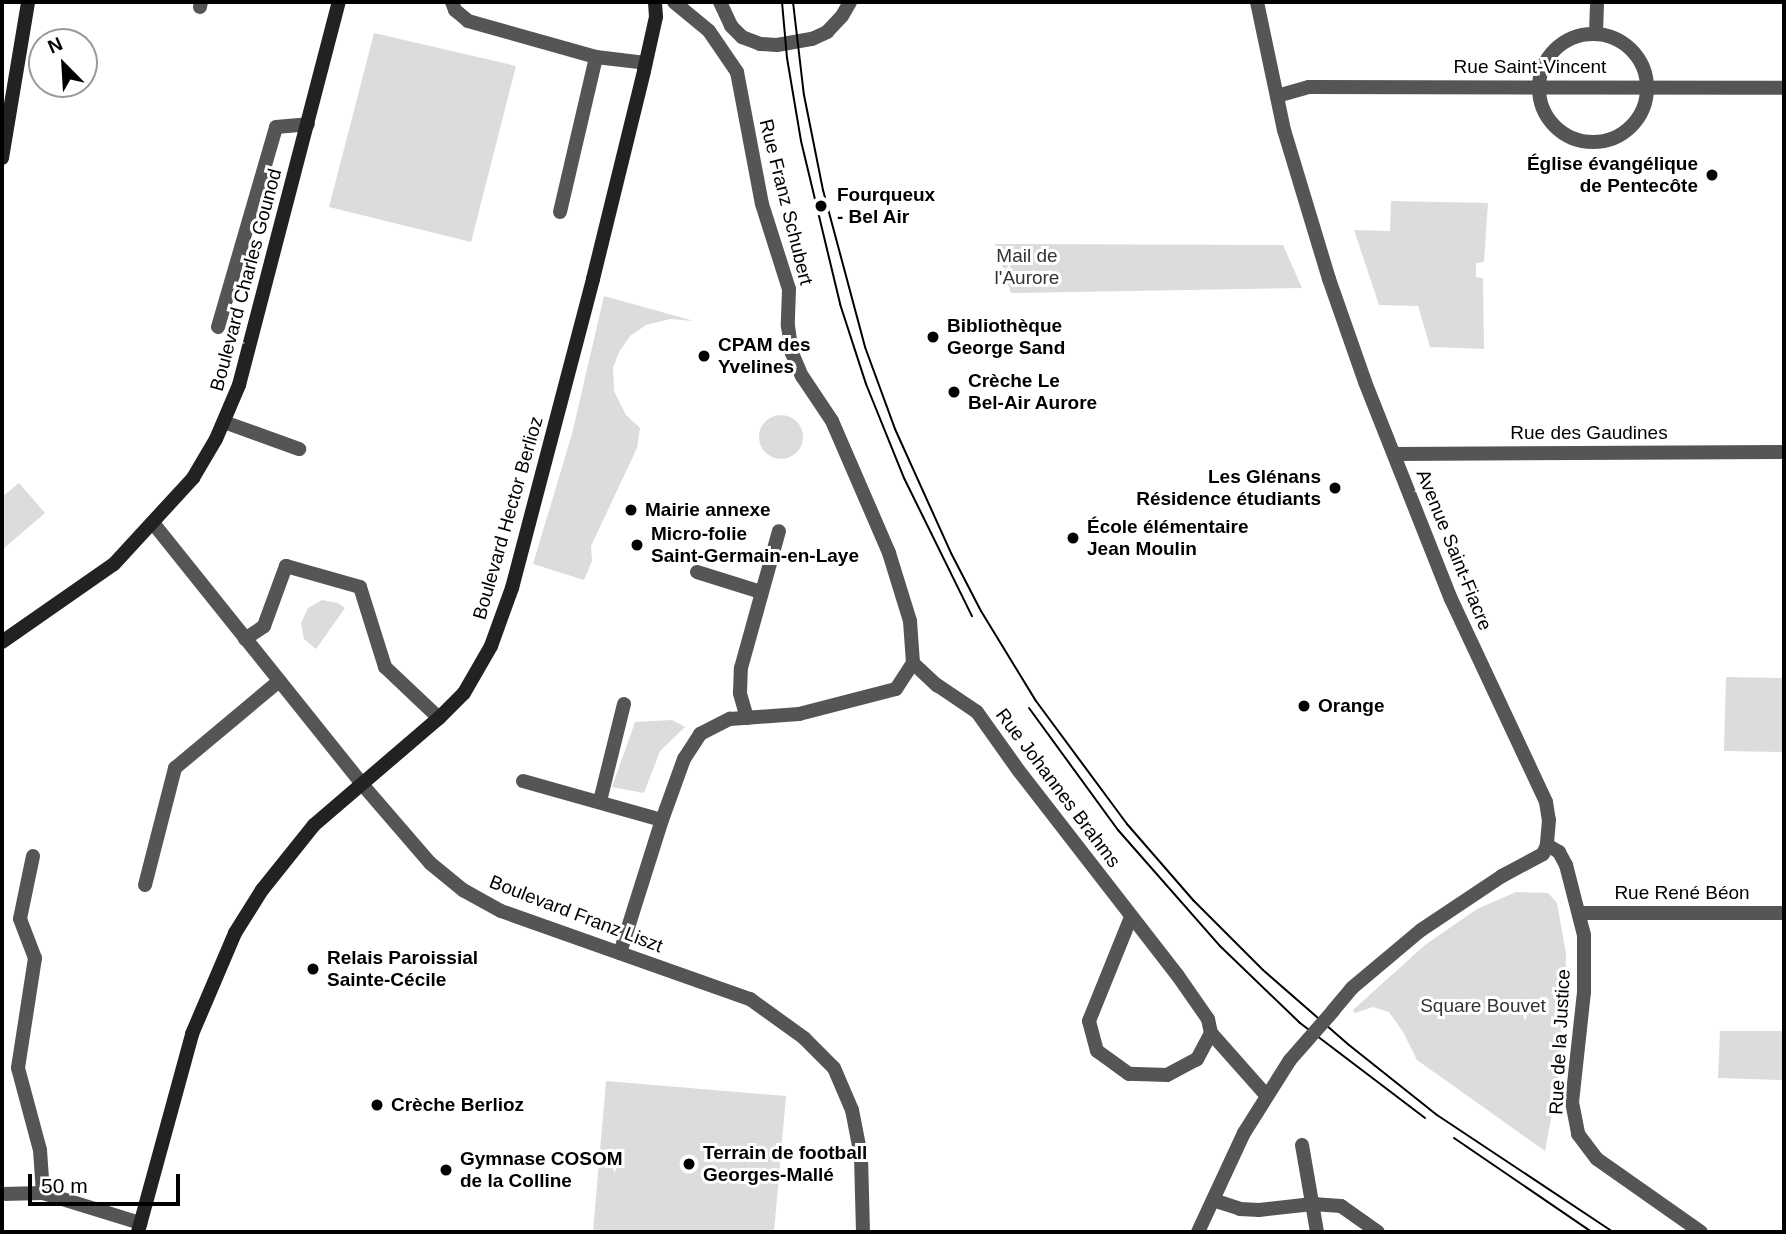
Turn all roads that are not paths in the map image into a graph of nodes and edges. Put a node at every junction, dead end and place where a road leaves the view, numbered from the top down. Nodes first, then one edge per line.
1 (28, 2) edge
2 (339, 2) edge
3 (452, 2) edge
4 (655, 2) edge
5 (674, 2) edge
6 (720, 2) edge
7 (850, 2) edge
8 (1257, 2) edge
9 (1597, 2) edge
10 (1596, 33) junction
11 (596, 57) junction
12 (646, 63) junction
13 (1538, 85) junction
14 (1647, 87) junction
15 (1784, 88) edge
16 (1277, 96) junction
17 (308, 124) junction
18 (2, 158) edge
19 (559, 212) dead end
20 (218, 327) dead end
21 (224, 422) junction
22 (299, 449) dead end
23 (1784, 452) edge
24 (1394, 454) junction
25 (153, 523) junction
26 (779, 531) dead end
27 (697, 572) dead end
28 (761, 592) junction
29 (245, 639) junction
30 (2, 642) edge
31 (914, 663) junction
32 (279, 681) junction
33 (624, 704) dead end
34 (439, 718) junction
35 (747, 718) junction
36 (523, 781) dead end
37 (361, 783) junction
38 (600, 801) junction
39 (662, 820) junction
40 (1547, 845) junction
41 (33, 856) dead end
42 (145, 885) dead end
43 (1579, 913) junction
44 (1784, 913) edge
45 (1131, 916) junction
46 (620, 953) junction
47 (1211, 1033) junction
48 (1266, 1095) junction
49 (1302, 1145) dead end
50 (43, 1193) junction
51 (2, 1194) edge
52 (1213, 1200) junction
53 (1313, 1204) junction
54 (139, 1228) edge
55 (863, 1232) edge
56 (1198, 1232) edge
57 (1317, 1232) edge
58 (1378, 1232) edge
59 (1701, 1232) edge

1 - 18 street
2 - 17 street, Boulevard Charles Gounod
3 - 11 street
4 - 12 street, Boulevard Hector Berlioz
5 - 31 street, Rue Franz Schubert
6 - 7 street
8 - 16 street, Avenue Saint-Fiacre
9 - 10 street
10 - 13 street
10 - 14 street
11 - 12 street
11 - 19 street
12 - 34 street, Boulevard Hector Berlioz
13 - 14 street, Rue Saint-Vincent
13 - 14 street
13 - 16 street, Rue Saint-Vincent
14 - 15 street, Rue Saint-Vincent
16 - 24 street, Avenue Saint-Fiacre
17 - 20 street
17 - 21 street, Boulevard Charles Gounod
21 - 22 street
21 - 25 street, Boulevard Charles Gounod
23 - 24 street, Rue des Gaudines
24 - 40 street, Avenue Saint-Fiacre
25 - 29 street, Boulevard Franz Liszt
25 - 30 street, Boulevard Charles Gounod
26 - 28 street
27 - 28 street
28 - 35 street
29 - 32 street, Boulevard Franz Liszt
29 - 34 street
31 - 35 street
31 - 45 street, Rue Johannes Brahms
32 - 37 street, Boulevard Franz Liszt
32 - 42 street
33 - 38 street
34 - 37 street, Boulevard Hector Berlioz
35 - 39 street
36 - 38 street
37 - 46 street, Boulevard Franz Liszt
37 - 54 street, Boulevard Hector Berlioz
38 - 39 street
39 - 46 street
40 - 43 street, Rue de la Justice
40 - 48 street, bridge
41 - 50 street
43 - 44 street, Rue René Béon
43 - 59 street, Rue de la Justice
45 - 47 street, Rue Johannes Brahms
45 - 47 street
46 - 55 street, Boulevard Franz Liszt
47 - 48 street, Rue Johannes Brahms
48 - 52 street
49 - 53 street
50 - 51 street
50 - 54 street
52 - 53 street
52 - 56 street
53 - 57 street
53 - 58 street

